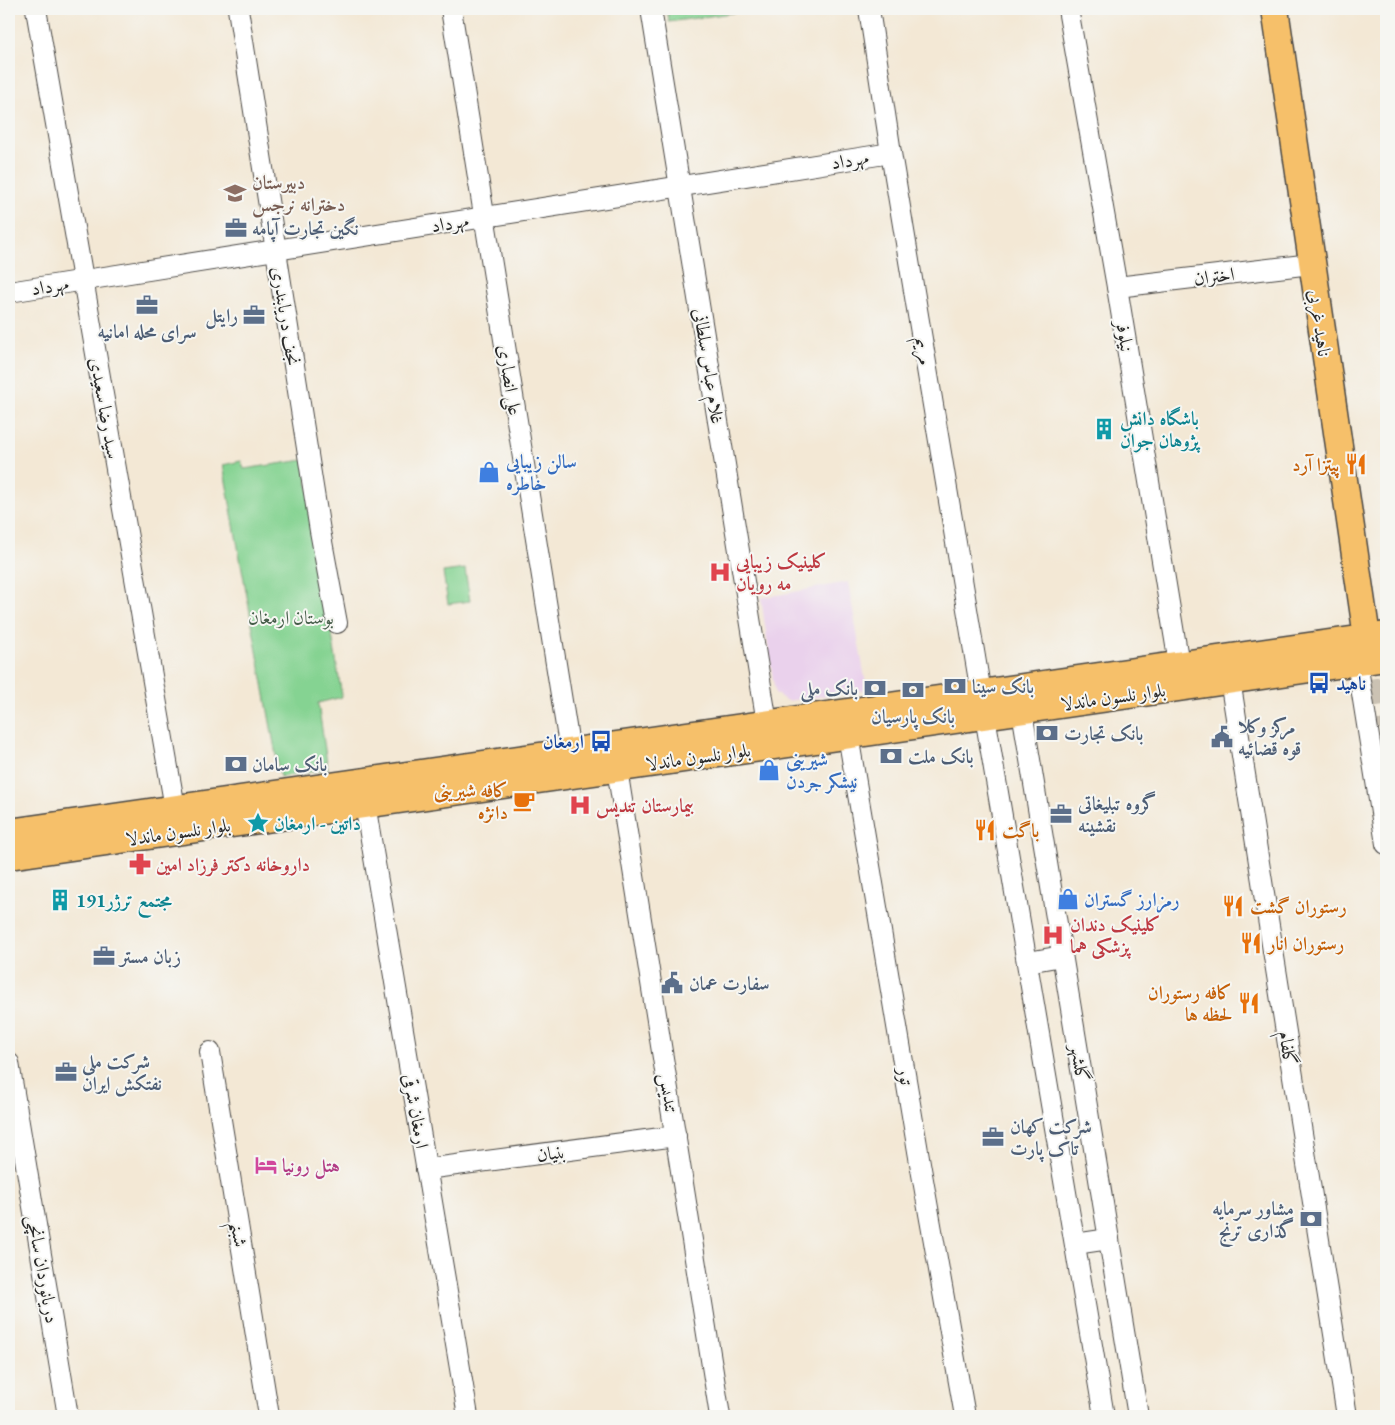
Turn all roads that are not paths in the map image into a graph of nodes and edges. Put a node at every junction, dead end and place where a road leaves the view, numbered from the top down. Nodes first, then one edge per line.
1 (36, 9) edge
2 (238, 9) edge
3 (451, 9) edge
4 (651, 9) edge
5 (869, 9) edge
6 (1068, 9) edge
7 (1275, 9) edge
8 (891, 153) junction
9 (680, 186) junction
10 (484, 217) junction
11 (276, 250) junction
12 (1311, 264) junction
13 (83, 281) junction
14 (1117, 287) junction
15 (9, 292) edge
16 (337, 623) dead end
17 (1377, 636) edge
18 (1386, 658) edge
19 (1357, 662) junction
20 (1178, 664) junction
21 (1230, 680) junction
22 (983, 704) junction
23 (1022, 710) junction
24 (767, 723) junction
25 (848, 736) junction
26 (570, 751) junction
27 (617, 769) junction
28 (363, 793) junction
29 (175, 808) junction
30 (9, 832) edge
31 (1386, 844) edge
32 (9, 856) edge
33 (1062, 956) junction
34 (1028, 962) junction
35 (210, 1052) dead end
36 (9, 1063) edge
37 (676, 1136) junction
38 (426, 1169) junction
39 (1109, 1239) junction
40 (1074, 1244) junction
41 (68, 1416) edge
42 (269, 1416) edge
43 (468, 1416) edge
44 (720, 1416) edge
45 (965, 1416) edge
46 (1104, 1416) edge
47 (1138, 1416) edge
48 (1347, 1416) edge

1 - 13 street, سید رضا سعیدی
2 - 11 street, نجف دریابندری
3 - 10 street, علی انصاری
4 - 9 street, غلام عباس سلطانی
5 - 8 street, مریم
6 - 14 street, نیلوفر
7 - 12 main road, ناهید غربی
8 - 9 street, مهرداد
8 - 22 street, مریم
9 - 10 street, مهرداد
9 - 24 street, غلام عباس سلطانی
10 - 11 street, مهرداد
10 - 26 street, علی انصاری
11 - 13 street, مهرداد
11 - 16 street, نجف دریابندری
12 - 14 street, اختران
12 - 17 main road, ناهید غربی
13 - 15 street, مهرداد
13 - 29 street, سید رضا سعیدی
14 - 20 street, نیلوفر
17 - 20 main road, بلوار نلسون ماندلا
18 - 19 main road, بلوار نلسون ماندلا
19 - 21 main road, بلوار نلسون ماندلا
19 - 31 street
20 - 22 main road, بلوار نلسون ماندلا
21 - 23 main road, بلوار نلسون ماندلا
21 - 48 street, گلفام
22 - 23 main road, بلوار نلسون ماندلا
22 - 24 main road, بلوار نلسون ماندلا
22 - 25 main road, بلوار نلسون ماندلا
22 - 34 street, گلشهر
23 - 33 street, گلشهر
24 - 26 main road, بلوار نلسون ماندلا
25 - 27 main road, بلوار نلسون ماندلا
25 - 45 street, تور
26 - 28 main road, بلوار نلسون ماندلا
27 - 28 main road, بلوار نلسون ماندلا
27 - 37 street, تندیس
28 - 29 main road, بلوار نلسون ماندلا
28 - 32 main road, بلوار نلسون ماندلا
28 - 38 street, ارمغان شرقی
29 - 30 main road, بلوار نلسون ماندلا
33 - 34 street
33 - 39 street, گلشهر
34 - 40 street, گلشهر
35 - 42 street, شبنم
36 - 41 street, دریانوردان سانچی
37 - 38 street, بنیان
37 - 44 street, تندیس
38 - 43 street, ارمغان شرقی
39 - 40 street
39 - 47 street, گلشهر
40 - 46 street, گلشهر

